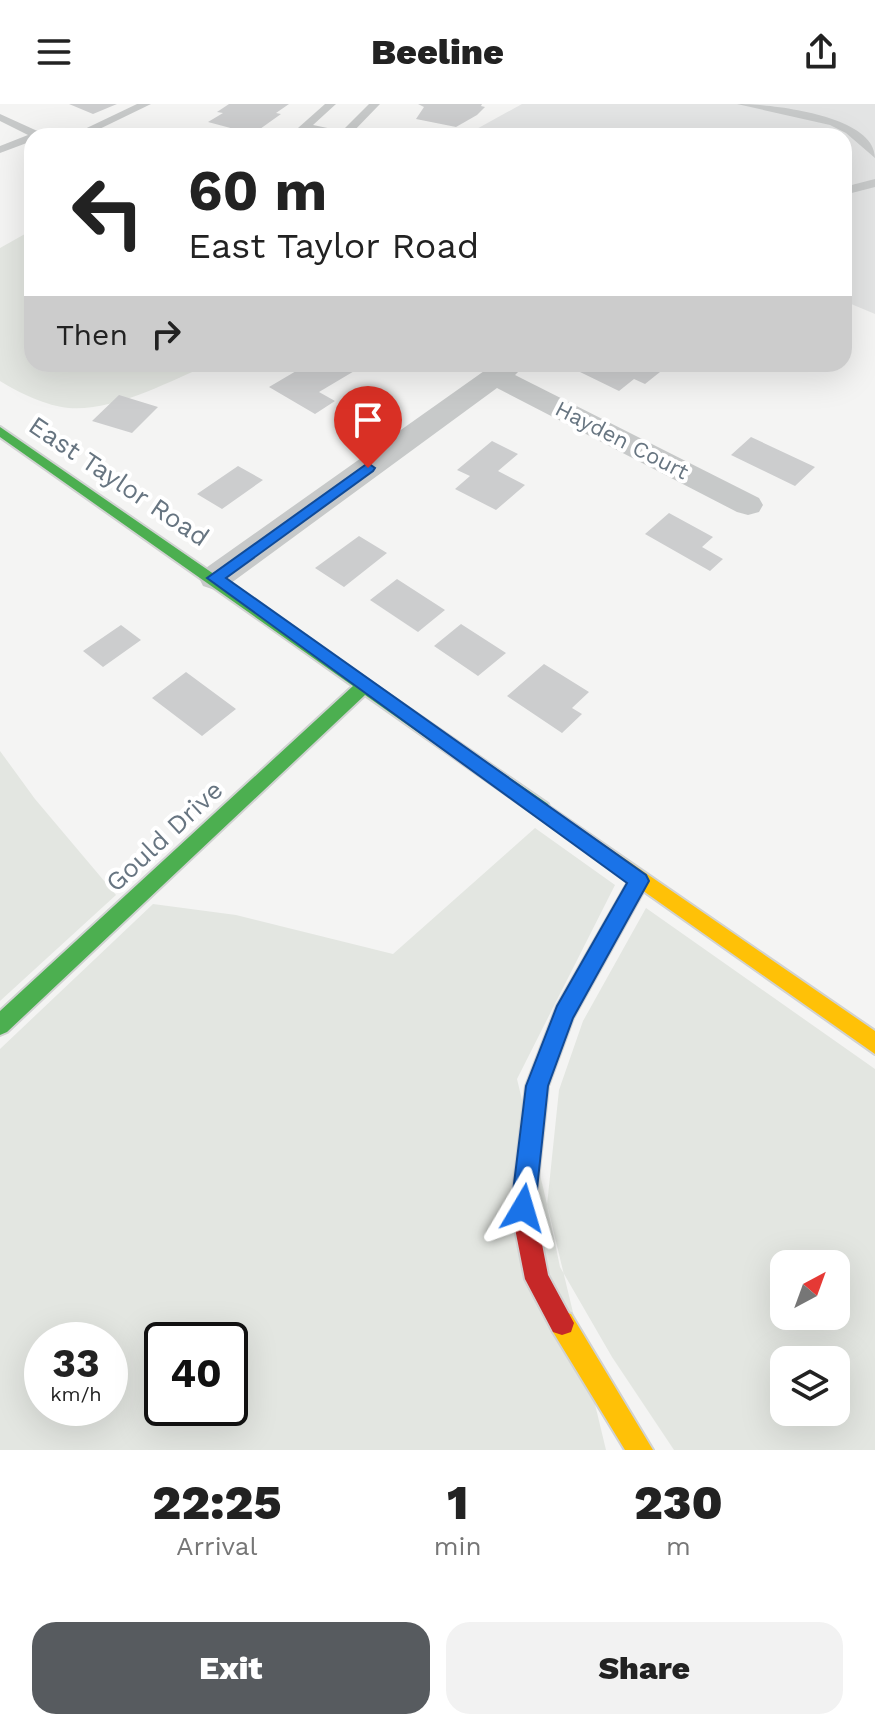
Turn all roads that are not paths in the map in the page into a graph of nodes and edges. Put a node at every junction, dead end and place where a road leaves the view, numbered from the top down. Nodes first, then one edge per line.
1 (146, 104) edge
2 (331, 104) edge
3 (375, 104) edge
4 (742, 104) edge
5 (0, 117) edge
6 (306, 127) joint
7 (91, 128) edge
8 (311, 128) edge
9 (351, 128) edge
10 (842, 128) edge
11 (24, 130) edge
12 (852, 134) edge
13 (24, 141) edge
14 (0, 150) edge
15 (875, 155) edge
16 (875, 183) edge
17 (852, 189) edge
18 (501, 372) edge
19 (508, 372) edge
20 (0, 431) edge
21 (748, 505) dead end
22 (215, 578) junction
23 (364, 686) junction
24 (639, 881) junction
25 (0, 1025) edge
26 (875, 1044) edge
27 (640, 1450) edge

1 - 7 lane
2 - 6 lane
3 - 9 lane
4 - 10 lane
5 - 11 lane
6 - 8 lane
12 - 15 lane
13 - 14 lane
16 - 17 lane
18 - 22 street
19 - 21 street, Hayden Court
20 - 22 main road, East Taylor Road
22 - 23 main road, East Taylor Road
23 - 24 main road, East Taylor Road
23 - 25 main road, Gould Drive
24 - 26 main road, East Taylor Road
24 - 27 main road

